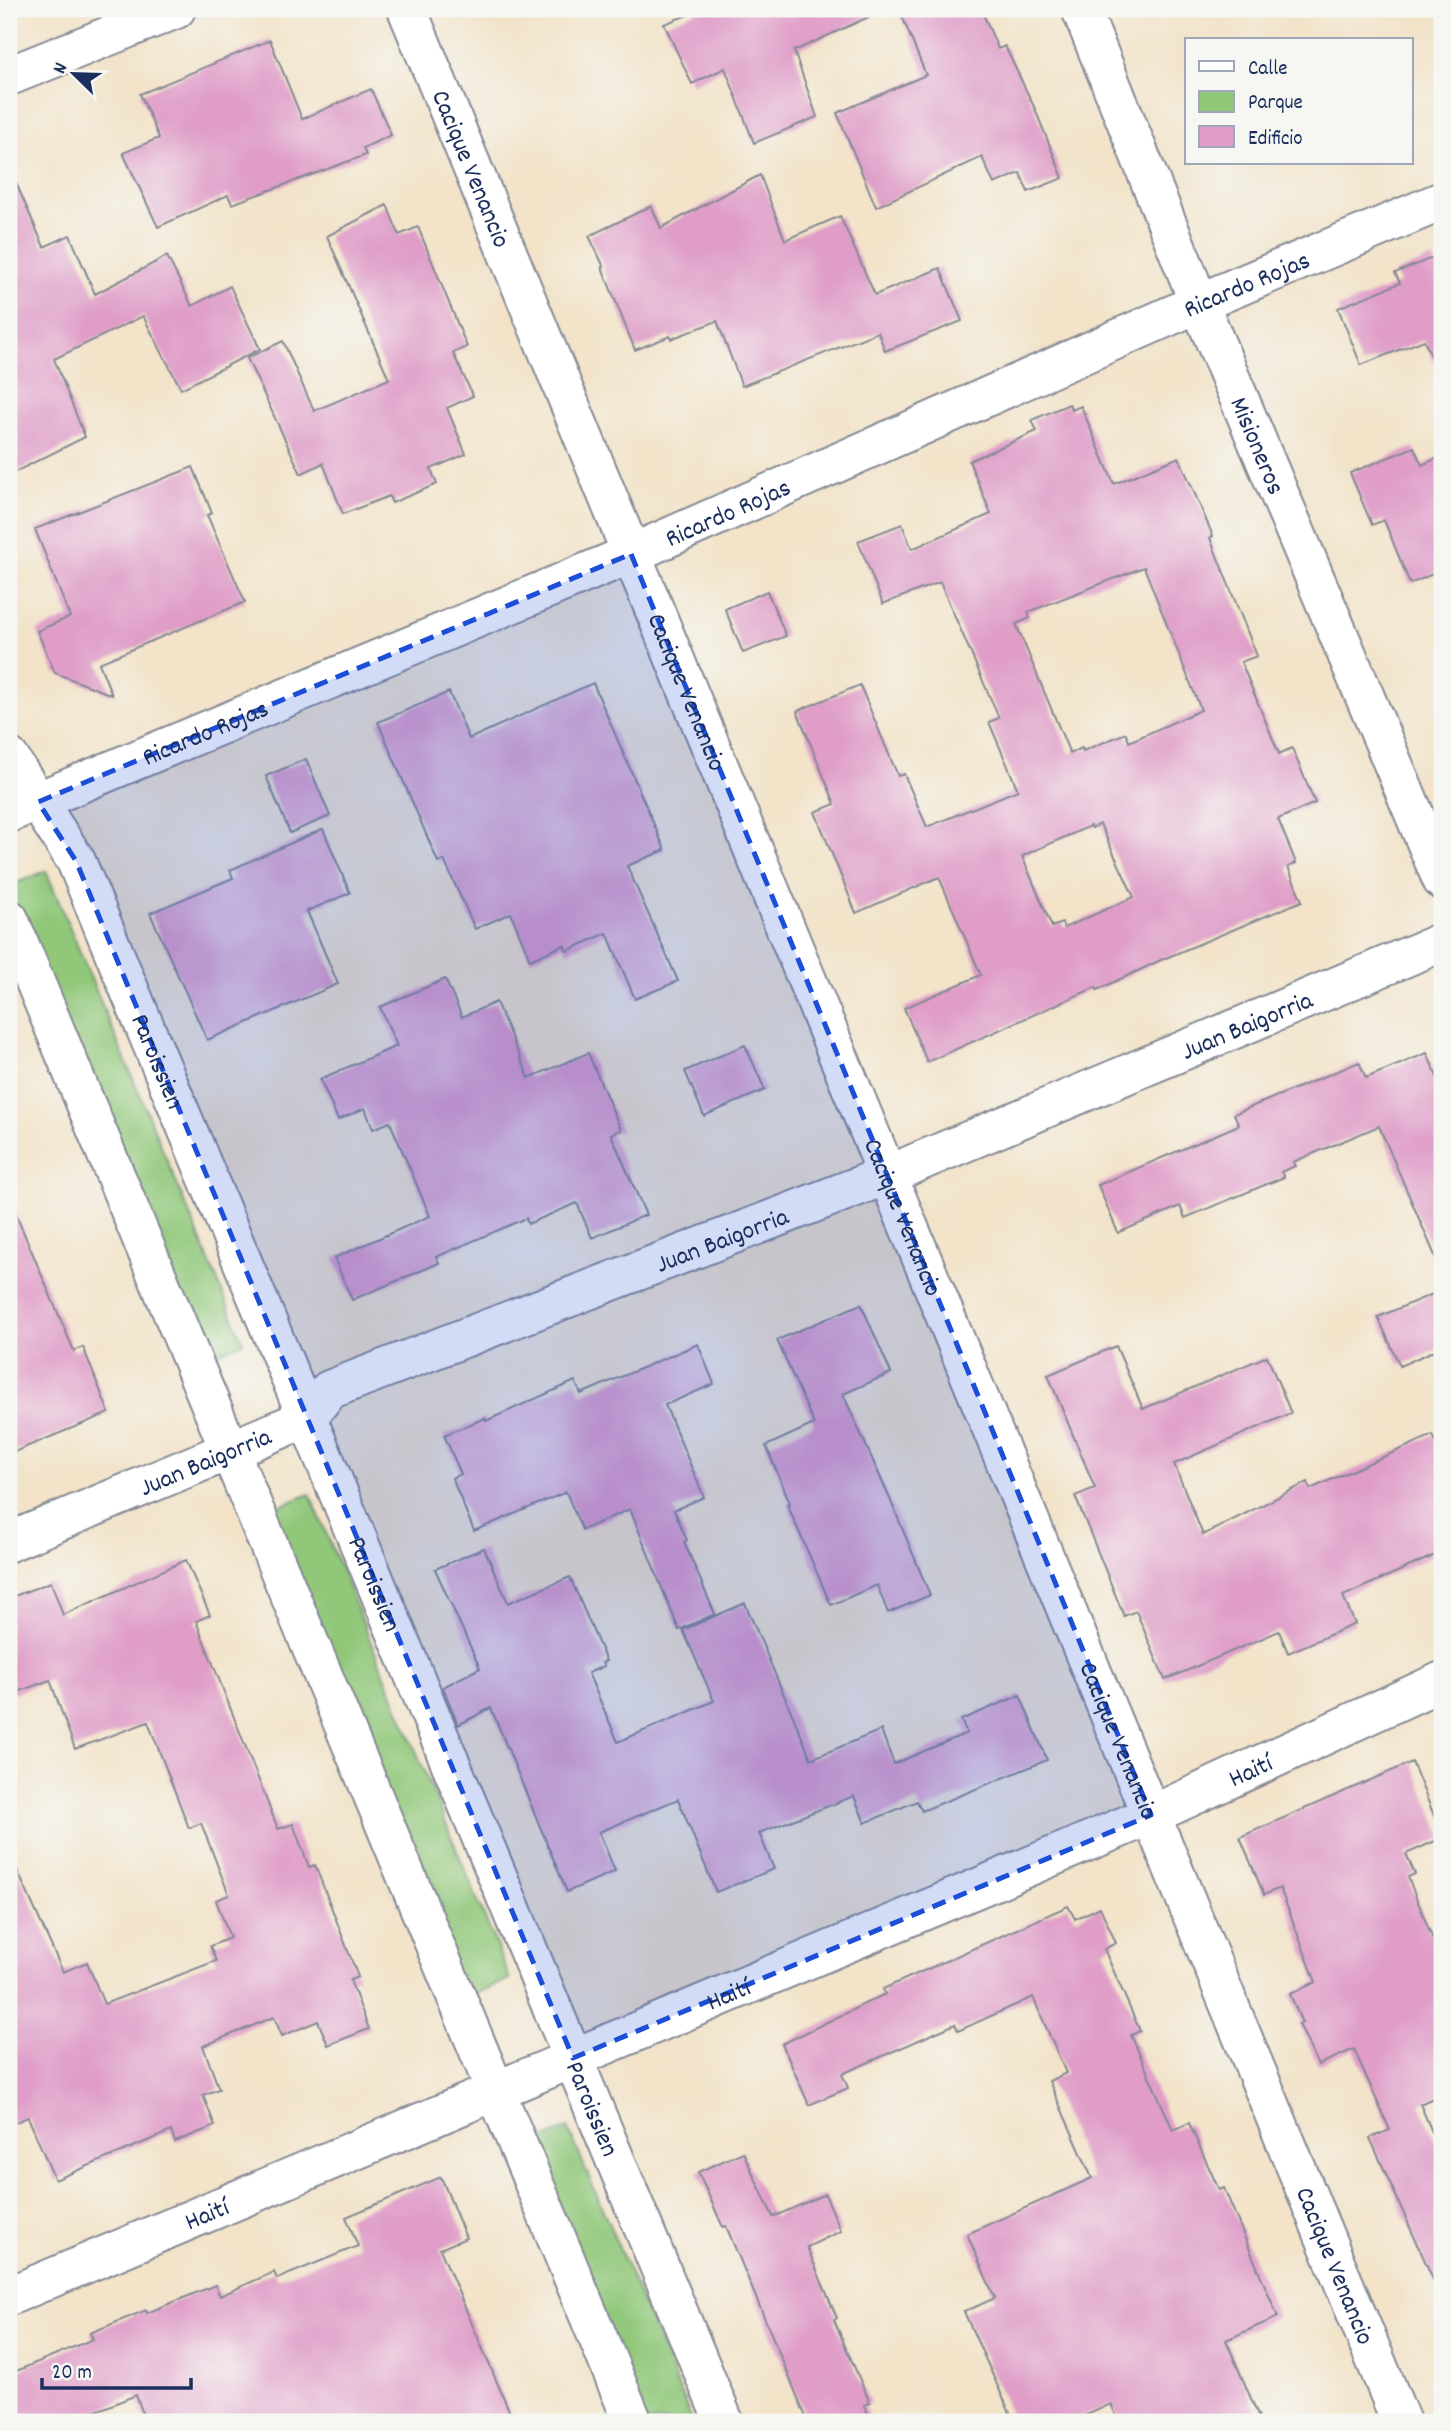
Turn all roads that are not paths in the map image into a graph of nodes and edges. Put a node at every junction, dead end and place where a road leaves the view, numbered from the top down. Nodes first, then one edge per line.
1 (176, 9) edge
2 (407, 9) edge
3 (1082, 9) edge
4 (9, 76) edge
5 (1442, 201) edge
6 (1199, 303) junction
7 (631, 554) junction
8 (9, 757) edge
9 (23, 808) edge
10 (1442, 880) edge
11 (9, 919) edge
12 (1442, 942) edge
13 (887, 1175) junction
14 (307, 1418) junction
15 (229, 1450) junction
16 (9, 1542) edge
17 (1442, 1681) edge
18 (1151, 1815) junction
19 (573, 2058) junction
20 (495, 2091) junction
21 (9, 2296) edge
22 (633, 2422) edge
23 (724, 2422) edge
24 (1401, 2422) edge

1 - 4 street
2 - 7 street, Cacique Venancio
3 - 6 street, Misioneros
5 - 6 street, Ricardo Rojas
6 - 7 street, Ricardo Rojas
6 - 10 street, Misioneros
7 - 9 street, Ricardo Rojas
7 - 13 street, Cacique Venancio
8 - 9 street, Paroissien
9 - 14 street, Paroissien
11 - 15 street
12 - 13 street, Juan Baigorria
13 - 14 street, Juan Baigorria
13 - 18 street, Cacique Venancio
14 - 15 street, Juan Baigorria
14 - 19 street, Paroissien
15 - 16 street, Juan Baigorria
15 - 20 street
17 - 18 street, Haití
18 - 19 street, Haití
18 - 24 street, Cacique Venancio
19 - 20 street, Haití
19 - 23 street, Paroissien
20 - 21 street, Haití
20 - 22 street

